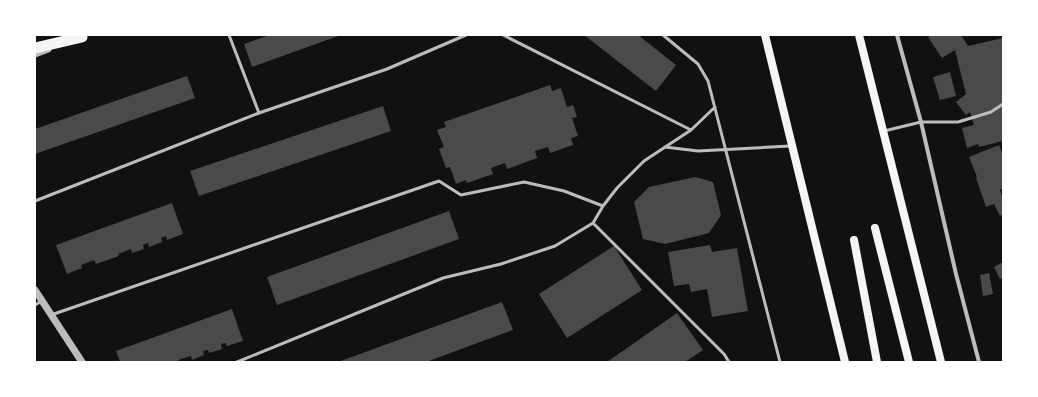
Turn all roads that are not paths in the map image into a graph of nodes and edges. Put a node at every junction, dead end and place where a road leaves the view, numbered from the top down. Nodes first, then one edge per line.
1 (229, 35) edge
2 (466, 35) edge
3 (503, 35) edge
4 (663, 35) edge
5 (765, 35) edge
6 (858, 35) edge
7 (897, 35) edge
8 (82, 37) joint
9 (35, 48) edge
10 (35, 54) edge
11 (1003, 104) edge
12 (715, 107) junction
13 (259, 113) junction
14 (921, 122) junction
15 (691, 130) junction
16 (882, 131) junction
17 (792, 146) junction
18 (665, 147) junction
19 (726, 149) junction
20 (35, 201) edge
21 (603, 206) junction
22 (593, 223) junction
23 (875, 228) dead end
24 (854, 240) dead end
25 (35, 290) edge
26 (42, 301) junction
27 (35, 305) edge
28 (52, 315) junction
29 (82, 362) edge
30 (237, 362) edge
31 (729, 362) edge
32 (780, 362) edge
33 (846, 362) edge
34 (877, 362) edge
35 (909, 362) edge
36 (941, 362) edge
37 (979, 362) edge

1 - 13 lane
2 - 13 lane
3 - 15 lane
4 - 12 lane
5 - 17 main road
6 - 16 main road
7 - 14 street
8 - 9 highway
8 - 10 street
11 - 14 lane
12 - 15 lane
12 - 19 lane
13 - 20 lane
14 - 16 lane
14 - 37 street
15 - 18 lane
16 - 36 main road
17 - 19 lane
17 - 33 main road
18 - 19 lane
18 - 21 lane
19 - 32 lane
21 - 22 lane
21 - 28 lane
22 - 30 lane
22 - 31 lane
23 - 35 main road
24 - 34 main road
25 - 26 street
26 - 27 lane
26 - 28 street
28 - 29 street

